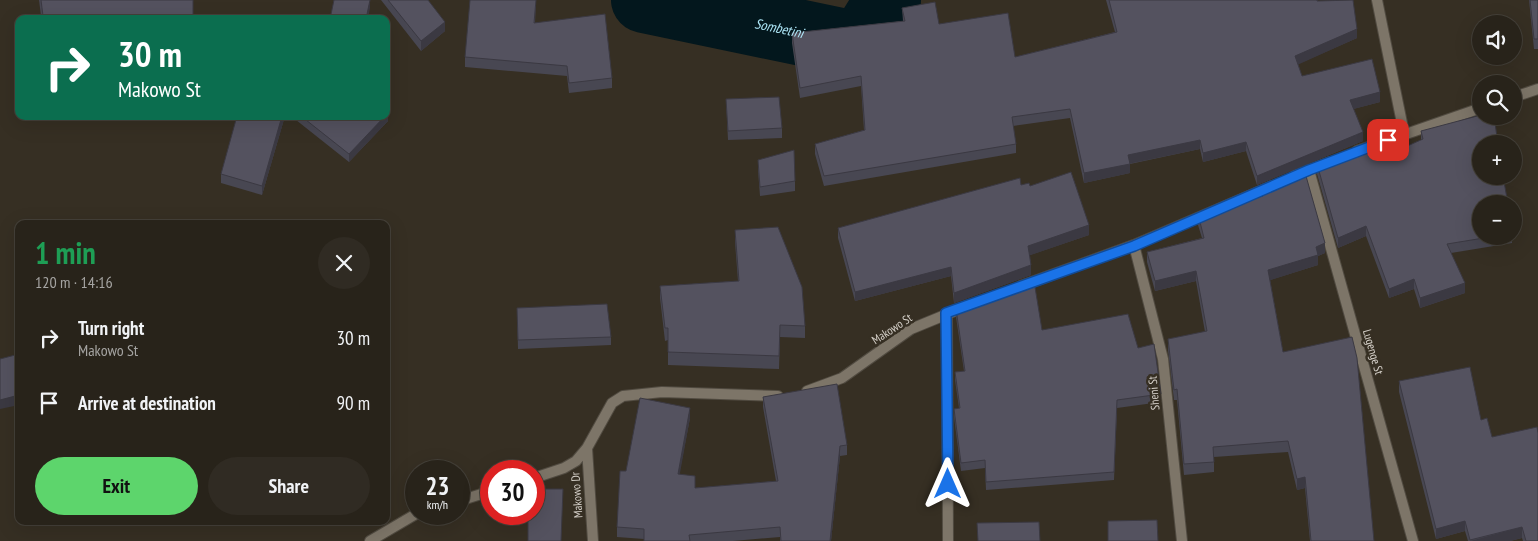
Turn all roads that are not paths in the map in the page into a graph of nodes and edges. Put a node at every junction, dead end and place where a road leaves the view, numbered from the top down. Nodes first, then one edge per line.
1 (1377, 0) edge
2 (1538, 89) edge
3 (1522, 94) edge
4 (1472, 111) edge
5 (1404, 134) junction
6 (1309, 170) junction
7 (1134, 246) junction
8 (1012, 289) edge
9 (975, 303) edge
10 (946, 313) junction
11 (587, 448) junction
12 (545, 474) edge
13 (405, 520) edge
14 (370, 541) edge
15 (593, 541) edge
16 (948, 541) edge
17 (1182, 541) edge
18 (1413, 541) edge

1 - 5 street
2 - 3 street
4 - 5 street
5 - 6 street
6 - 7 street
6 - 18 street, Lugenge St
7 - 8 street
7 - 17 street, Sheni St
9 - 10 street, Makowo St
10 - 11 street, Makowo St
10 - 16 street
11 - 12 street, Makowo St
11 - 15 street, Makowo Dr
13 - 14 street

